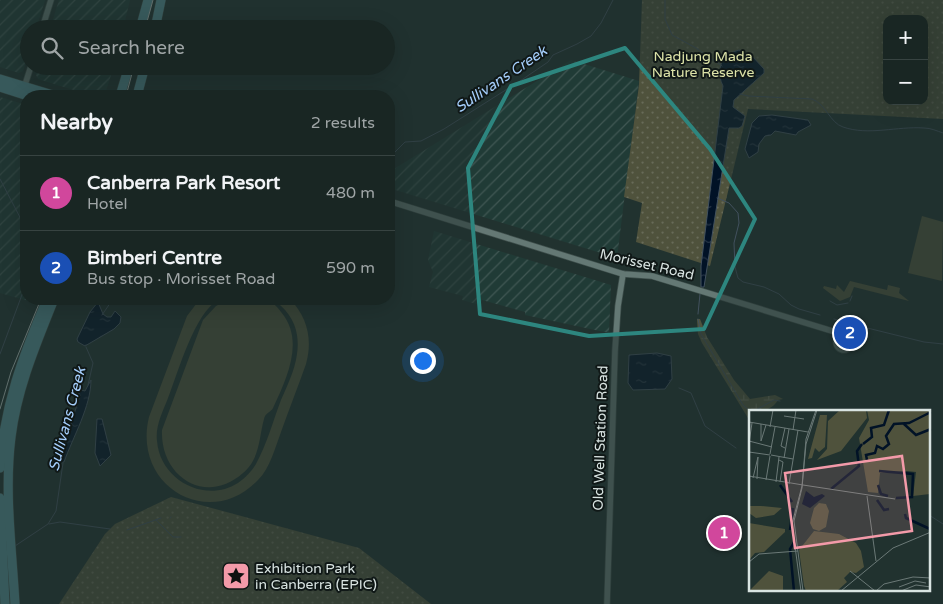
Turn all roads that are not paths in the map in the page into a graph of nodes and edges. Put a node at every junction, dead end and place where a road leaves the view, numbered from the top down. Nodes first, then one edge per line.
1 (51, 0) edge
2 (148, 0) edge
3 (161, 0) edge
4 (45, 20) edge
5 (142, 20) edge
6 (156, 20) edge
7 (29, 75) edge
8 (126, 75) edge
9 (143, 75) edge
10 (0, 79) edge
11 (0, 88) edge
12 (21, 90) edge
13 (25, 90) edge
14 (122, 90) edge
15 (139, 90) edge
16 (20, 91) edge
17 (395, 204) edge
18 (623, 274) junction
19 (45, 305) edge
20 (52, 305) edge
21 (842, 334) dead end
22 (0, 468) edge
23 (0, 498) edge
24 (5, 604) edge
25 (15, 604) edge
26 (606, 604) edge

1 - 4 street
2 - 5 main road
3 - 6 main road
7 - 13 street
8 - 14 main road
9 - 15 main road
10 - 12 main road
11 - 16 main road
17 - 18 street, Morisset Road
18 - 21 street, Morisset Road
18 - 26 street, Old Well Station Road
19 - 22 main road
20 - 25 main road
23 - 24 main road

